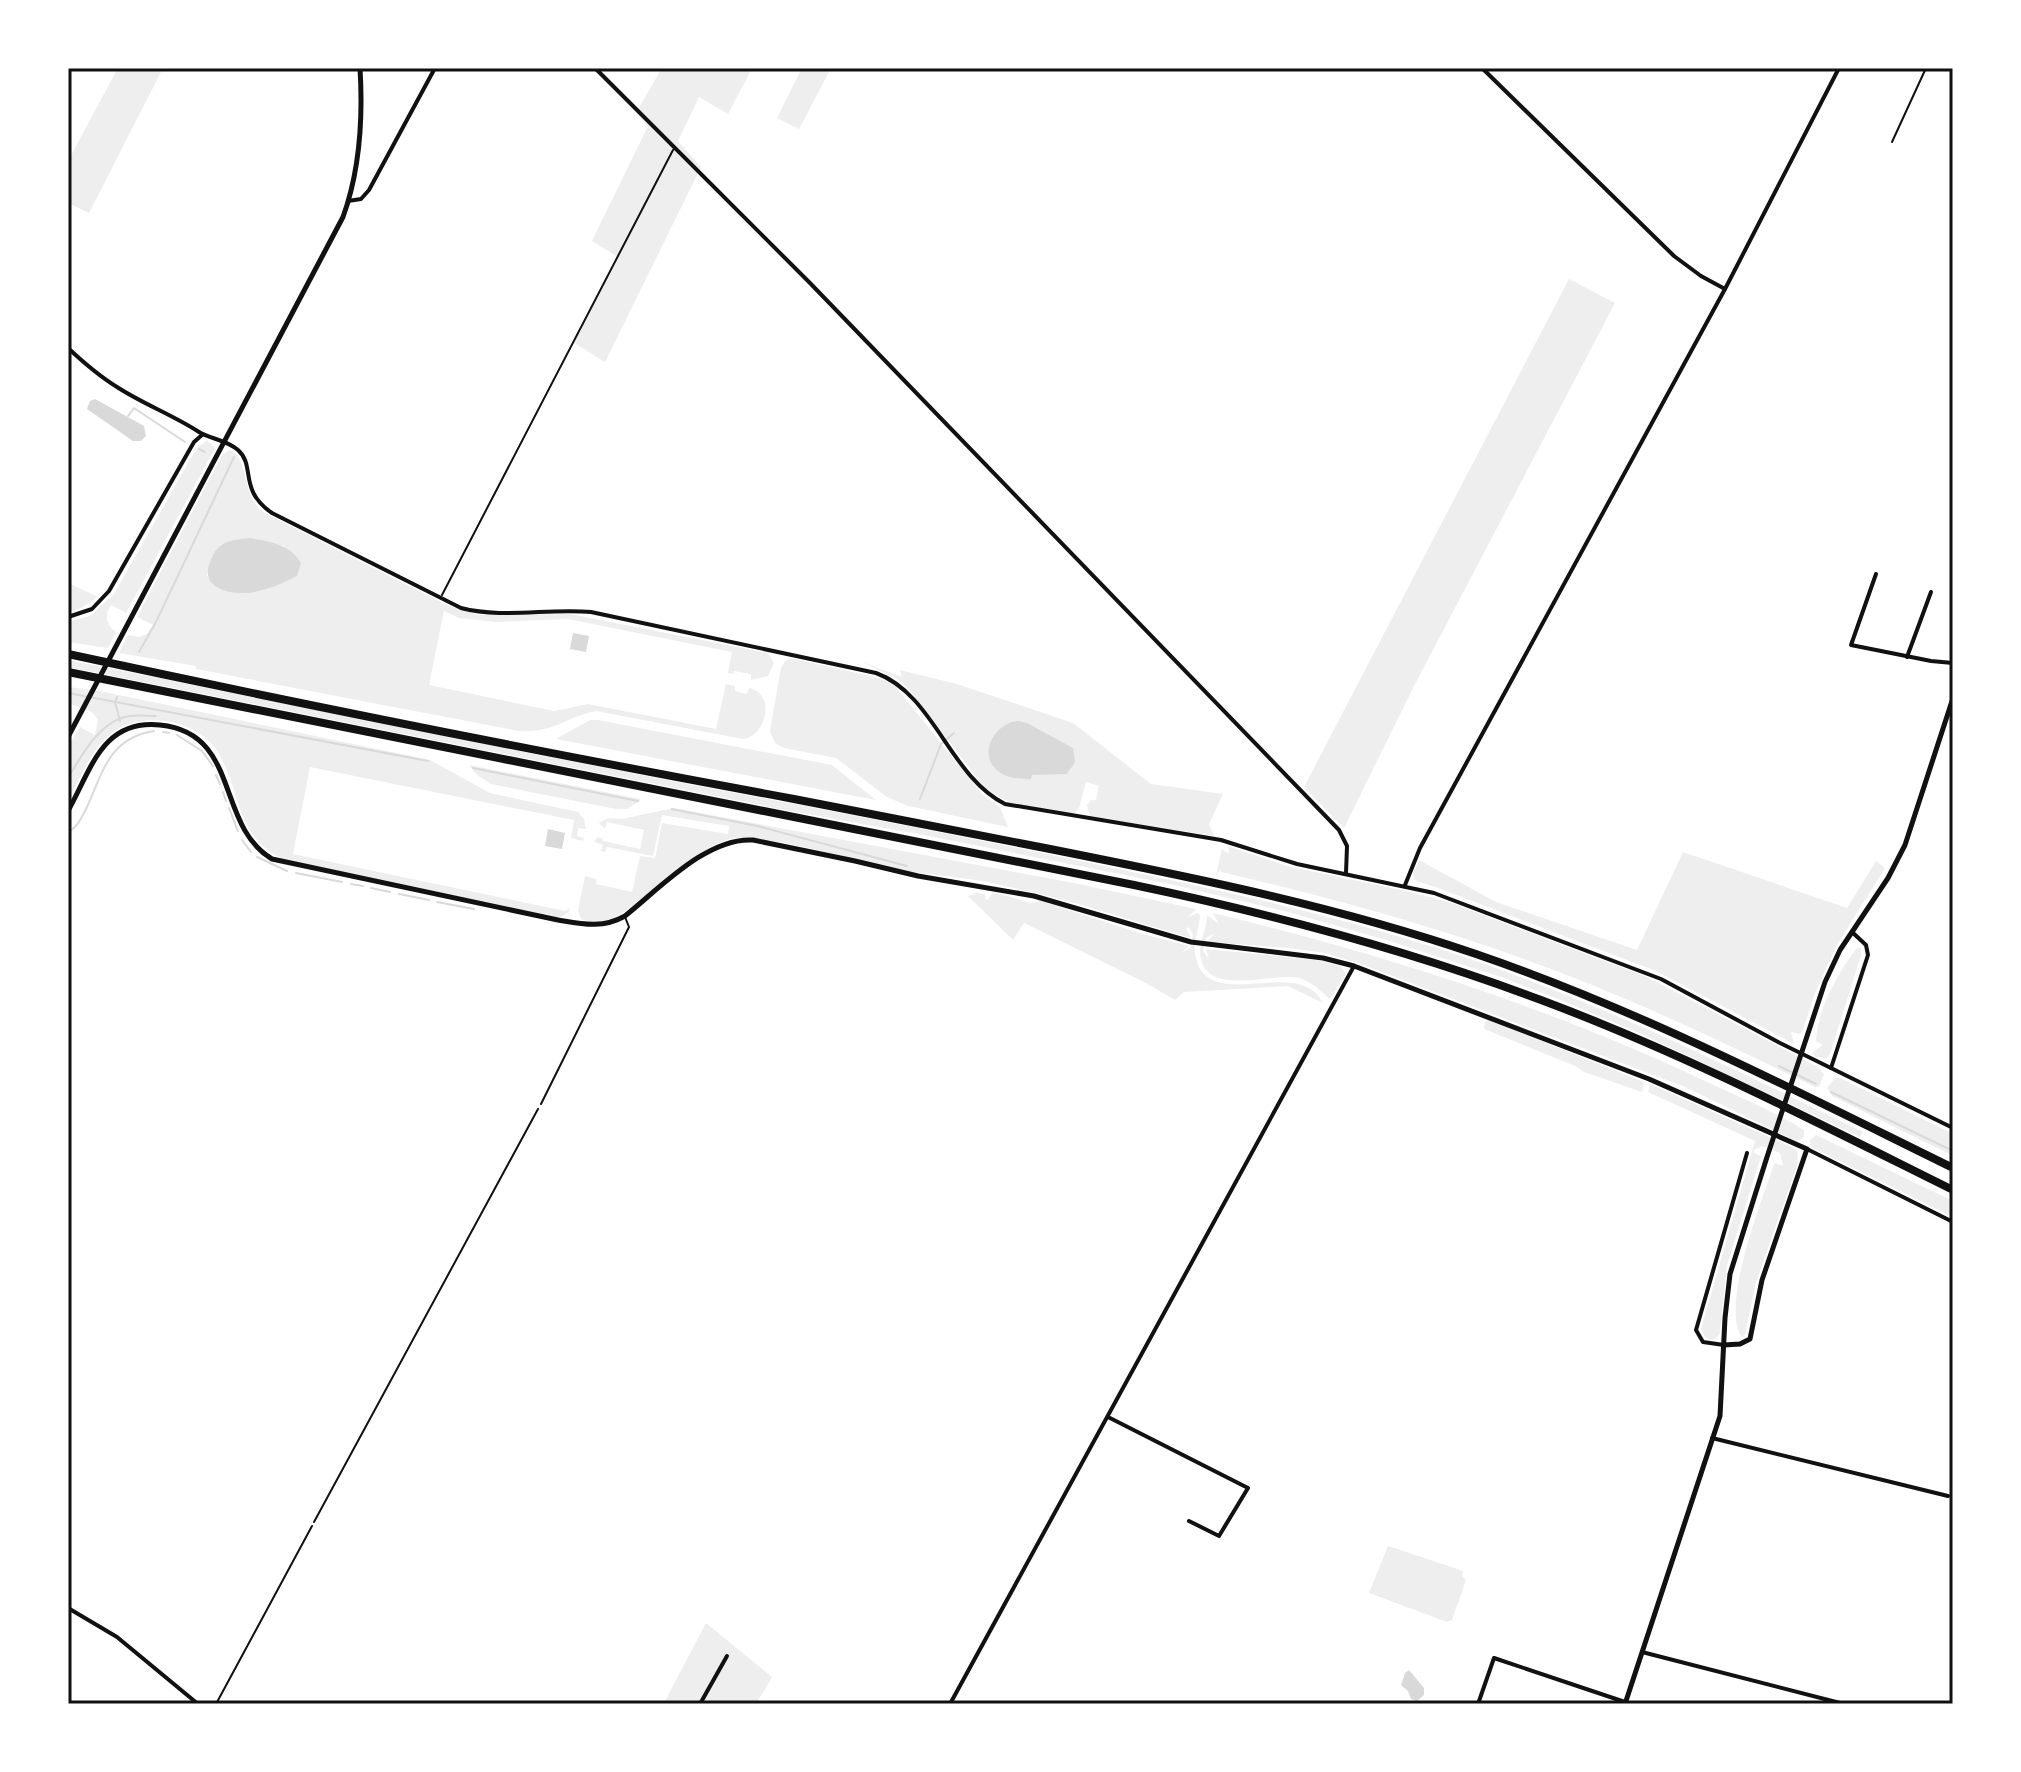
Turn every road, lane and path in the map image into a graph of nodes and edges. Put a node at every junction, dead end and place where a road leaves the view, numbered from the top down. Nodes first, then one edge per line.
1 (360, 68) edge
2 (435, 68) edge
3 (595, 68) edge
4 (1482, 68) edge
5 (1839, 68) edge
6 (1926, 68) edge
7 (1892, 142) dead end
8 (675, 145) junction
9 (348, 201) junction
10 (1725, 289) junction
11 (68, 348) edge
12 (202, 435) junction
13 (225, 442) junction
14 (1876, 574) dead end
15 (1931, 592) dead end
16 (440, 599) junction
17 (68, 617) edge
18 (68, 654) edge
19 (1907, 657) junction
20 (1953, 663) edge
21 (68, 672) edge
22 (1953, 698) edge
23 (68, 737) edge
24 (68, 811) edge
25 (1346, 873) junction
26 (1405, 885) junction
27 (625, 916) junction
28 (1852, 932) junction
29 (1354, 966) junction
30 (1831, 1068) junction
31 (541, 1104) joint
32 (1953, 1128) edge
33 (1807, 1149) junction
34 (1747, 1153) dead end
35 (1953, 1168) edge
36 (1953, 1190) edge
37 (1953, 1222) edge
38 (1724, 1345) junction
39 (1108, 1417) junction
40 (1712, 1438) junction
41 (1948, 1496) dead end
42 (1189, 1521) dead end
43 (312, 1526) joint
44 (68, 1608) edge
45 (1642, 1652) junction
46 (727, 1656) dead end
47 (1625, 1703) edge
48 (198, 1704) edge
49 (216, 1704) edge
50 (700, 1704) edge
51 (950, 1704) edge
52 (1478, 1704) edge
53 (1844, 1704) edge

1 - 9 street
2 - 9 street
3 - 8 street
4 - 10 street
5 - 10 street
6 - 7 lane
8 - 16 lane
8 - 25 street
9 - 13 street
10 - 26 street
11 - 12 street
12 - 13 street
12 - 17 street
13 - 16 street
13 - 23 street
14 - 19 street
15 - 19 street
16 - 25 street
18 - 35 highway
19 - 20 street
21 - 36 highway
22 - 28 street
24 - 27 street
25 - 26 street
26 - 30 street
27 - 29 street
27 - 31 lane
28 - 30 street
28 - 38 street
29 - 33 street
29 - 39 street
30 - 32 street
31 - 43 path
33 - 37 street
33 - 38 street
34 - 38 street
38 - 40 street
39 - 42 street
39 - 51 street
40 - 41 street
40 - 45 street
43 - 49 lane
44 - 48 street
45 - 47 street
45 - 53 street
46 - 50 street
47 - 52 street

